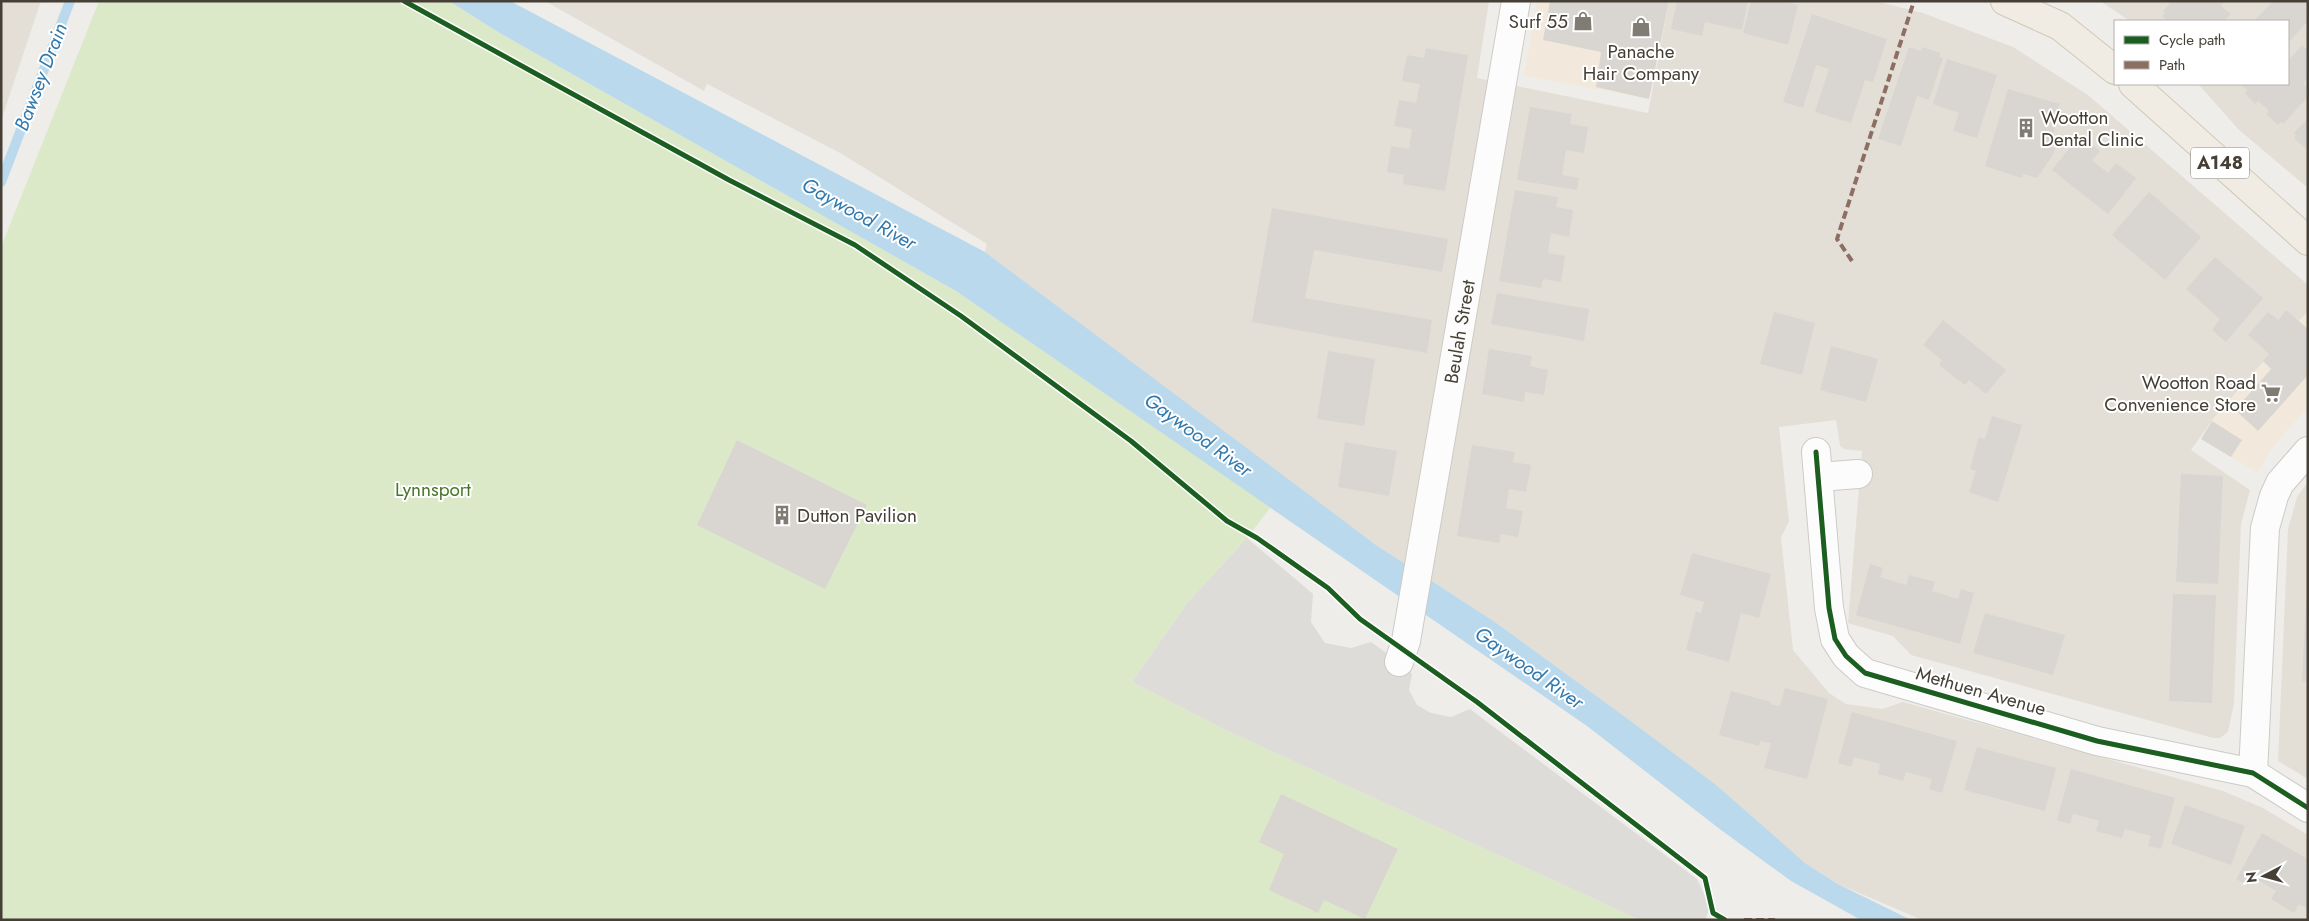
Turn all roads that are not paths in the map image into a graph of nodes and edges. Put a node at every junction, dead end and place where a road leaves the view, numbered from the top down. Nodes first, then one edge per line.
1 (1516, 1) edge
2 (2005, 1) edge
3 (2114, 69) edge
4 (2134, 85) edge
5 (2308, 241) edge
6 (2308, 451) edge
7 (1858, 474) dead end
8 (1403, 652) dead end
9 (2253, 774) junction
10 (2308, 808) edge

1 - 8 street, Beulah Street
2 - 3 main road
4 - 5 main road, A148
6 - 9 street
7 - 9 street, Methuen Avenue
9 - 10 street, Methuen Avenue

